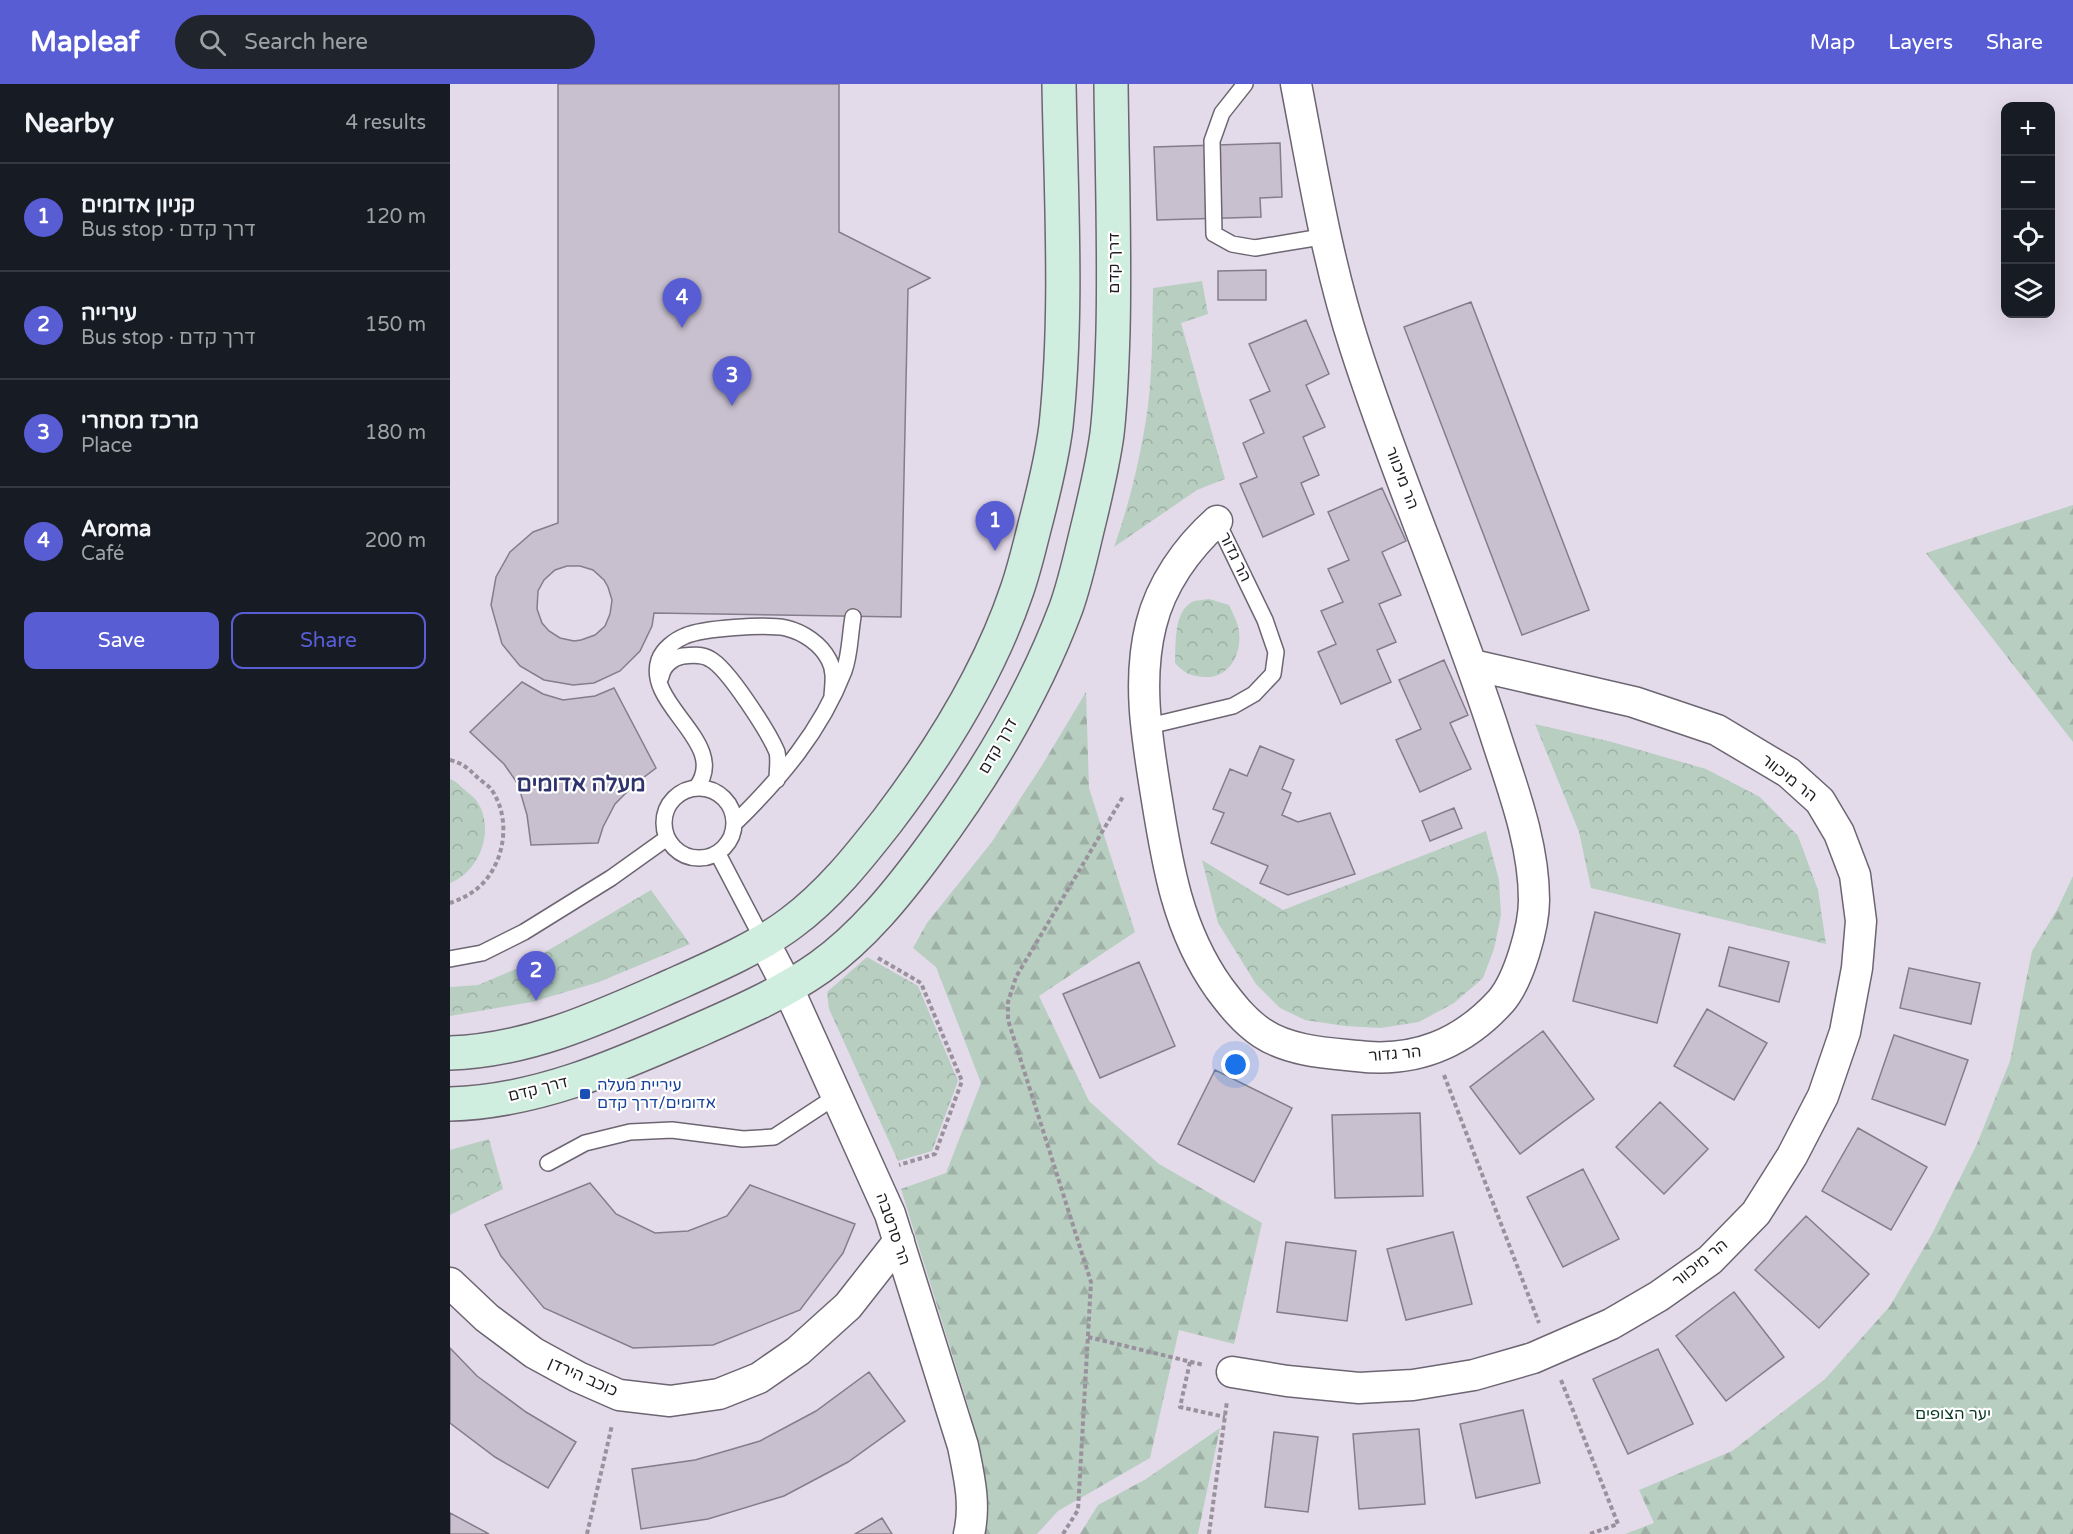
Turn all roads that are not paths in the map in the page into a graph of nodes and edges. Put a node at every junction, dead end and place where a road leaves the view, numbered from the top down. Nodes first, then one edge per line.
1 (1059, 84) edge
2 (1111, 84) edge
3 (1245, 84) edge
4 (1296, 84) edge
5 (1327, 236) junction
6 (1217, 521) joint
7 (853, 616) dead end
8 (1473, 665) junction
9 (659, 685) junction
10 (832, 696) junction
11 (1145, 727) junction
12 (777, 780) junction
13 (696, 788) junction
14 (735, 823) junction
15 (667, 838) junction
16 (718, 854) junction
17 (763, 940) junction
18 (450, 958) edge
19 (787, 986) junction
20 (450, 1053) edge
21 (836, 1097) junction
22 (496, 1099) junction
23 (450, 1104) edge
24 (450, 1112) edge
25 (548, 1163) dead end
26 (898, 1241) junction
27 (450, 1283) edge
28 (1232, 1371) road end
29 (969, 1534) edge

1 - 17 main road
2 - 19 main road, דרך קדם
3 - 5 lane
4 - 5 street, הר מיכוור
5 - 8 street, הר מיכוור
6 - 11 street, הר גדור
6 - 11 lane, הר גדור
7 - 10 lane
8 - 11 street, הר גדור
8 - 28 street, הר מיכוור
9 - 10 lane
9 - 12 lane
9 - 13 lane
10 - 12 lane
12 - 14 lane
13 - 14 lane
13 - 15 lane
14 - 16 lane
15 - 16 lane
15 - 18 lane
16 - 17 lane
17 - 19 street, הר סרטבה
17 - 20 main road
19 - 21 street, הר סרטבה
19 - 22 main road, דרך קדם
21 - 25 lane
21 - 26 street, הר סרטבה
22 - 23 main road, דרך קדם
22 - 24 main road
26 - 27 street, כוכב הירדן
26 - 29 street, הר סרטבה

